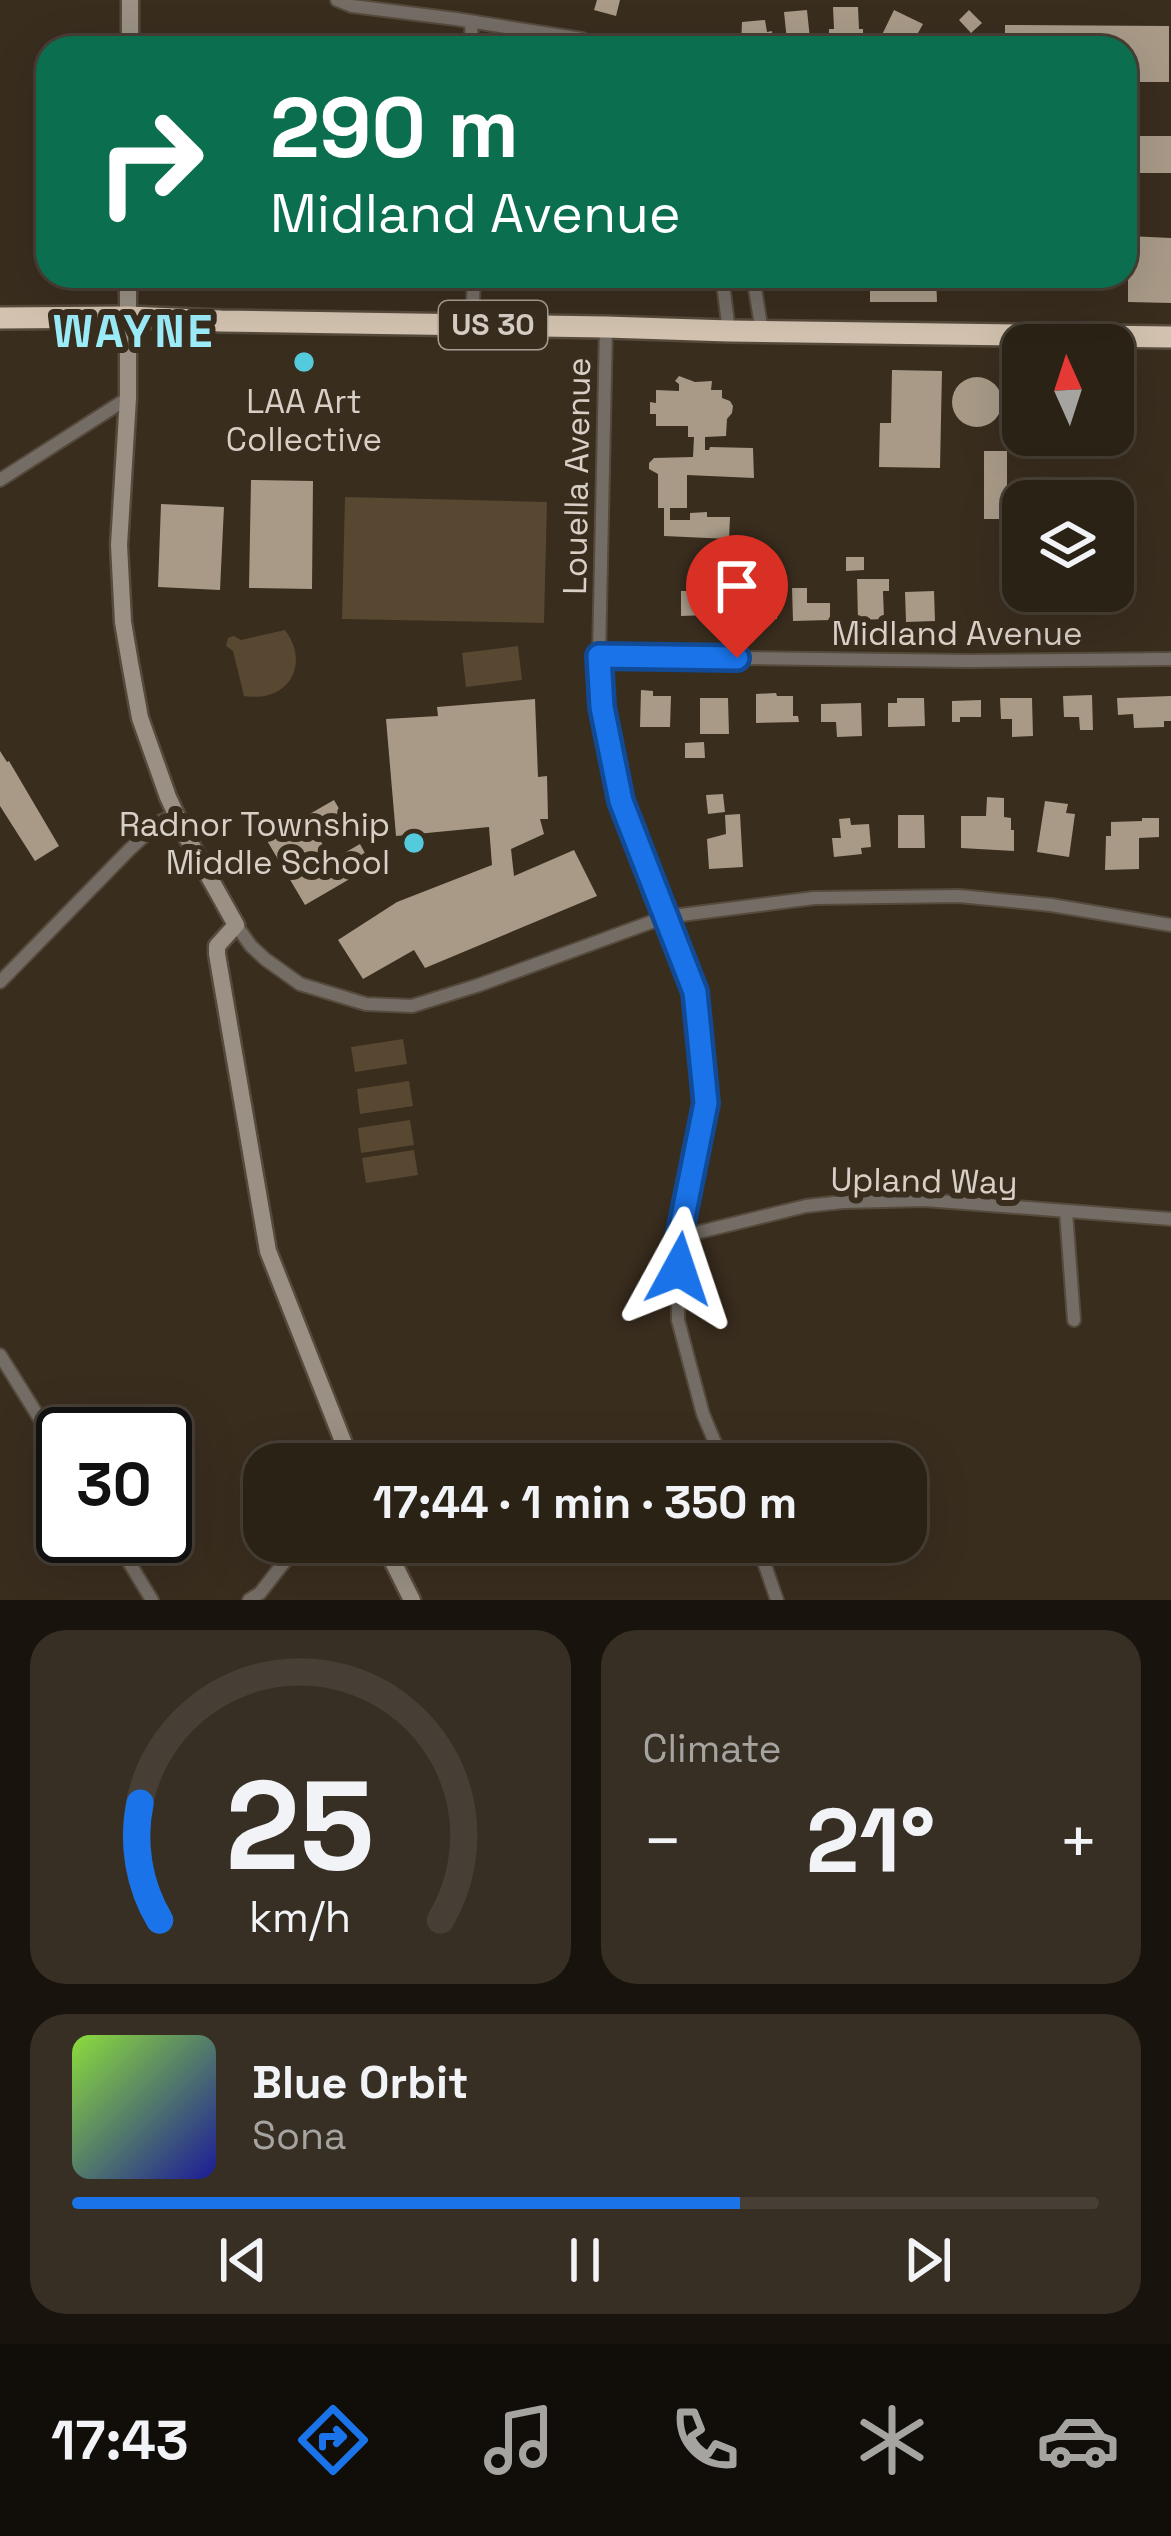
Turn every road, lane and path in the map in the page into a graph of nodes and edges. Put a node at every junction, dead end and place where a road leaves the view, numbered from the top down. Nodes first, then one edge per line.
1 (130, 0) edge
2 (337, 0) edge
3 (471, 23) junction
4 (130, 36) edge
5 (472, 36) edge
6 (561, 36) edge
7 (128, 288) edge
8 (474, 288) edge
9 (724, 288) edge
10 (755, 288) edge
11 (128, 317) junction
12 (0, 318) edge
13 (472, 325) junction
14 (606, 327) junction
15 (729, 332) junction
16 (762, 332) junction
17 (1171, 337) edge
18 (128, 398) junction
19 (0, 480) edge
20 (599, 656) junction
21 (1171, 659) edge
22 (176, 815) junction
23 (665, 917) junction
24 (236, 925) junction
25 (1171, 926) edge
26 (0, 982) edge
27 (1066, 1212) junction
28 (1171, 1220) edge
29 (679, 1237) junction
30 (1074, 1320) dead end
31 (0, 1355) edge
32 (36, 1413) edge
33 (341, 1437) junction
34 (339, 1443) edge
35 (343, 1443) edge
36 (715, 1443) edge
37 (129, 1563) edge
38 (284, 1563) edge
39 (393, 1563) edge
40 (764, 1563) edge
41 (152, 1600) edge
42 (250, 1600) edge
43 (412, 1600) edge
44 (777, 1600) edge

1 - 4 main road
2 - 3 street
3 - 5 street
3 - 6 street
7 - 11 main road
8 - 13 street
9 - 15 street
10 - 16 street
11 - 12 highway, US 30
11 - 13 highway, US 30
11 - 18 main road
13 - 14 highway, US 30
14 - 15 highway, US 30
14 - 20 street, Louella Avenue
15 - 16 highway, US 30
16 - 17 highway, US 30
18 - 19 street
18 - 22 main road
20 - 21 street, Midland Avenue
20 - 23 street, Louella Avenue
22 - 24 main road
22 - 26 street
23 - 24 street
23 - 25 street
23 - 29 street, Louella Avenue
24 - 33 main road
27 - 28 street, Upland Way
27 - 29 street, Upland Way
27 - 30 street
29 - 36 street, Louella Avenue
31 - 32 street
33 - 34 street
33 - 35 main road
37 - 41 street
38 - 42 street
39 - 43 main road
40 - 44 street

